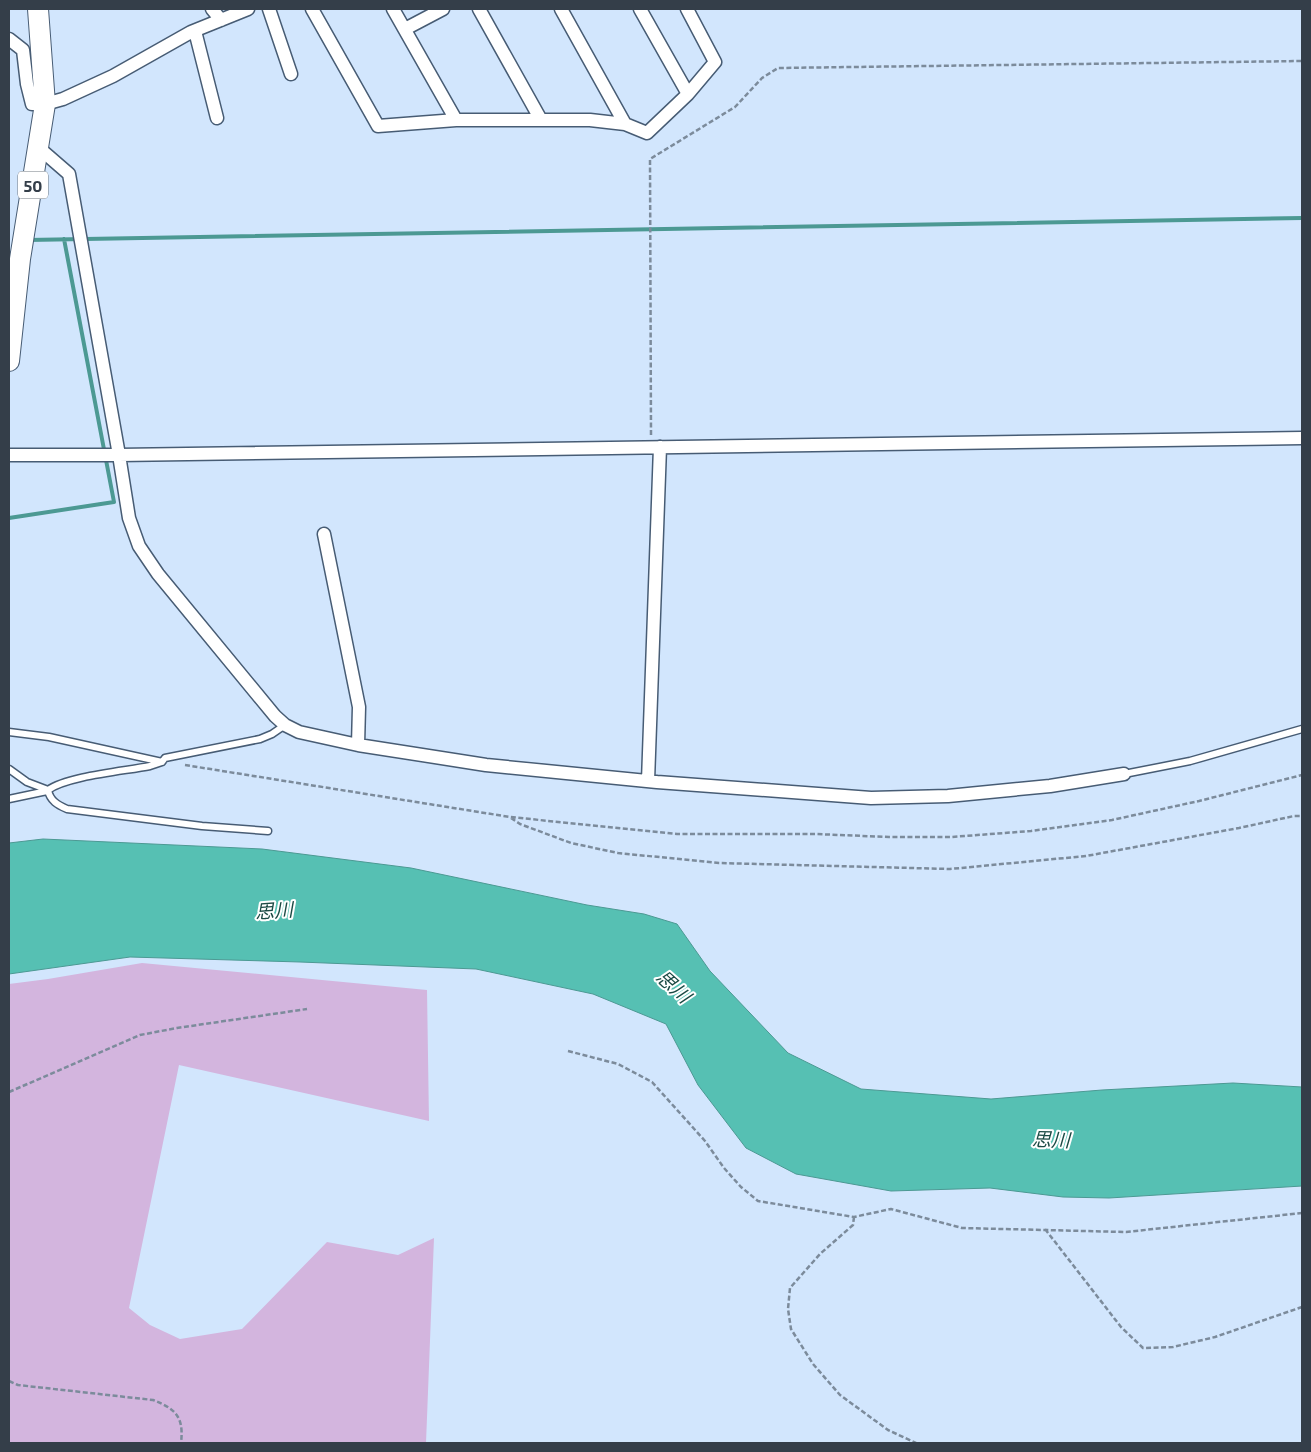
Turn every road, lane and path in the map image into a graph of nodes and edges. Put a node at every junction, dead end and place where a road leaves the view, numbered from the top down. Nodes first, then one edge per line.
1 (38, 9) edge
2 (212, 9) edge
3 (248, 9) edge
4 (269, 9) edge
5 (312, 9) edge
6 (393, 9) edge
7 (443, 9) edge
8 (479, 9) edge
9 (561, 9) edge
10 (640, 9) edge
11 (687, 9) edge
12 (221, 20) junction
13 (404, 29) junction
14 (195, 30) junction
15 (9, 39) edge
16 (1302, 60) edge
17 (291, 74) dead end
18 (688, 94) junction
19 (44, 104) junction
20 (217, 118) dead end
21 (456, 120) junction
22 (541, 120) junction
23 (625, 124) junction
24 (39, 148) junction
25 (15, 258) edge
26 (9, 361) edge
27 (1302, 438) edge
28 (655, 448) junction
29 (9, 454) edge
30 (119, 455) junction
31 (324, 534) dead end
32 (284, 725) junction
33 (1302, 730) edge
34 (9, 732) edge
35 (358, 745) junction
36 (162, 762) junction
37 (9, 770) edge
38 (1124, 774) joint
39 (1302, 775) edge
40 (648, 781) junction
41 (48, 790) junction
42 (9, 800) edge
43 (1302, 816) edge
44 (510, 817) junction
45 (268, 831) dead end
46 (308, 1010) dead end
47 (568, 1051) dead end
48 (9, 1092) edge
49 (1302, 1213) edge
50 (854, 1217) junction
51 (1045, 1229) junction
52 (1302, 1307) edge
53 (9, 1381) edge
54 (181, 1443) edge
55 (916, 1443) edge

1 - 19 main road, 50
2 - 12 street
3 - 12 street
4 - 17 street
5 - 21 street
6 - 13 street
7 - 13 street
8 - 22 street
9 - 23 street
10 - 18 street
11 - 18 street
12 - 14 street
13 - 21 street
14 - 19 street
14 - 20 street
15 - 19 street
16 - 28 path
18 - 23 street
19 - 24 main road, 50
21 - 22 street
22 - 23 street
24 - 25 main road, 50
24 - 30 street
25 - 26 main road, 50
27 - 28 street
28 - 30 street
28 - 40 street
29 - 30 street
30 - 32 street
31 - 35 street
32 - 35 street
32 - 36 lane
33 - 38 lane
34 - 36 lane
35 - 40 street
36 - 41 lane
36 - 44 path
37 - 41 lane
38 - 40 street
39 - 44 path
41 - 42 lane
41 - 45 lane
43 - 44 path
46 - 48 path
47 - 50 path
49 - 51 path
50 - 51 path
50 - 55 path
51 - 52 path
53 - 54 path

